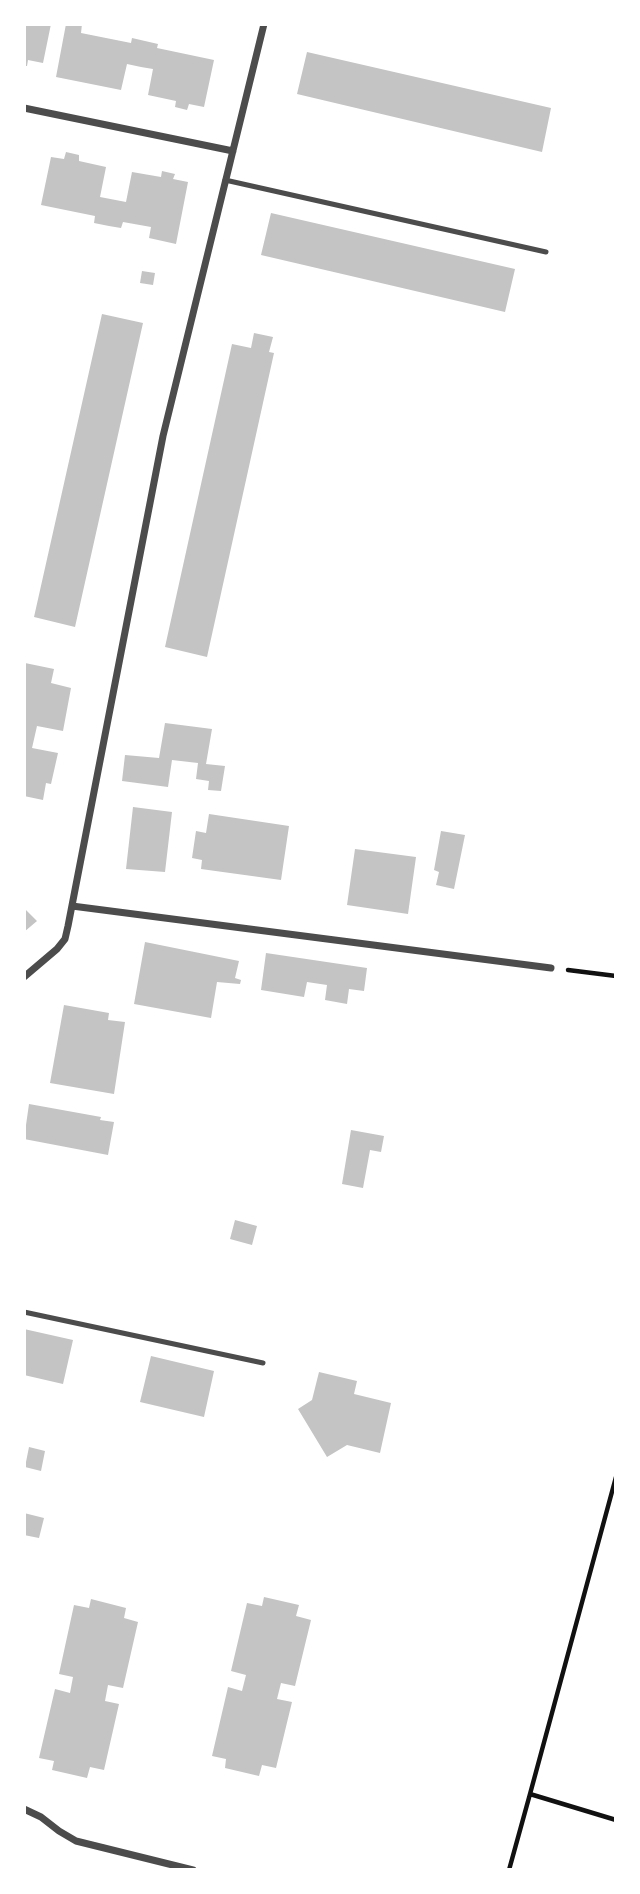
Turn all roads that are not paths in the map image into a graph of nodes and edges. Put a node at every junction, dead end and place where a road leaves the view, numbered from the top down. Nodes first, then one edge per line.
1 (264, 24) edge
2 (24, 108) edge
3 (233, 150) junction
4 (225, 180) junction
5 (546, 253) dead end
6 (72, 906) junction
7 (551, 968) road end
8 (24, 977) edge
9 (24, 1312) edge
10 (263, 1363) dead end
11 (24, 1809) edge
12 (193, 1870) edge

1 - 3 street
2 - 3 street
3 - 4 street
4 - 5 lane
4 - 6 street
6 - 7 street
6 - 8 street
9 - 10 lane
11 - 12 street

